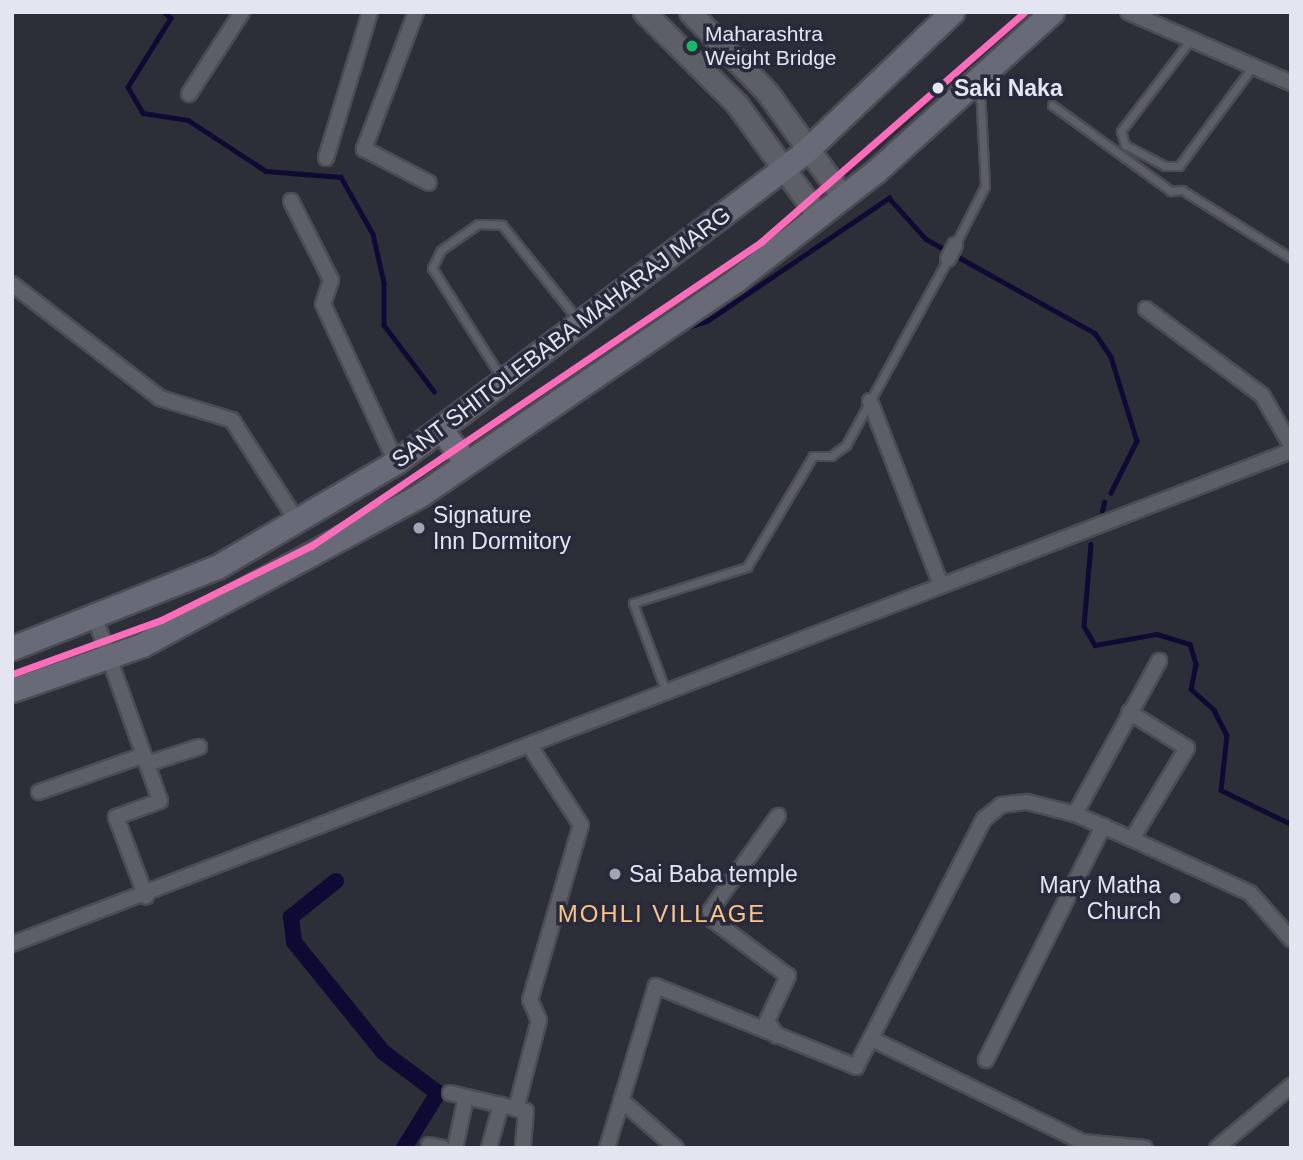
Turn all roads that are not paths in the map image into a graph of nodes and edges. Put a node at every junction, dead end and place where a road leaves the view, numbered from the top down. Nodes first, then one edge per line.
1 (242, 12) edge
2 (370, 12) edge
3 (416, 12) edge
4 (644, 12) edge
5 (690, 12) edge
6 (953, 12) edge
7 (1052, 12) edge
8 (1128, 12) edge
9 (1188, 43) junction
10 (1250, 70) junction
11 (979, 78) junction
12 (1291, 83) edge
13 (189, 94) dead end
14 (1052, 105) dead end
15 (805, 152) junction
16 (326, 158) dead end
17 (781, 171) junction
18 (429, 183) dead end
19 (843, 197) junction
20 (291, 201) dead end
21 (818, 216) junction
22 (955, 246) joint
23 (1291, 258) edge
24 (948, 259) joint
25 (12, 284) edge
26 (1146, 309) dead end
27 (582, 325) junction
28 (505, 384) junction
29 (870, 401) junction
30 (441, 430) junction
31 (1291, 445) edge
32 (1291, 451) edge
33 (397, 462) junction
34 (467, 463) junction
35 (297, 522) junction
36 (941, 585) junction
37 (95, 618) junction
38 (12, 648) edge
39 (110, 657) junction
40 (1159, 661) dead end
41 (665, 689) junction
42 (12, 690) edge
43 (1129, 712) junction
44 (529, 746) junction
45 (199, 747) dead end
46 (146, 760) junction
47 (39, 792) dead end
48 (1075, 814) junction
49 (778, 816) dead end
50 (1103, 826) junction
51 (1132, 839) junction
52 (146, 897) junction
53 (1291, 939) edge
54 (12, 944) edge
55 (778, 1037) junction
56 (874, 1040) junction
57 (986, 1059) dead end
58 (1291, 1086) edge
59 (450, 1093) dead end
60 (466, 1097) junction
61 (621, 1100) junction
62 (501, 1105) junction
63 (516, 1109) junction
64 (1082, 1145) edge
65 (455, 1148) edge
66 (489, 1148) edge
67 (523, 1148) edge
68 (607, 1148) edge
69 (676, 1148) edge
70 (1145, 1148) edge
71 (1217, 1148) edge

1 - 13 street
2 - 16 street
3 - 18 street
4 - 17 street
5 - 15 street
6 - 15 main road, SANT SHITOLEBABA MAHARAJ MARG
7 - 11 main road, SANT SHITOLEBABA MAHARAJ MARG
8 - 9 street
9 - 10 street
9 - 10 lane
10 - 12 street
11 - 19 main road, SANT SHITOLEBABA MAHARAJ MARG
11 - 22 lane
14 - 23 lane
15 - 17 main road, SANT SHITOLEBABA MAHARAJ MARG
15 - 19 street
17 - 21 street
17 - 27 main road, SANT SHITOLEBABA MAHARAJ MARG
19 - 21 main road, SANT SHITOLEBABA MAHARAJ MARG
20 - 33 street
21 - 34 main road, SANT SHITOLEBABA MAHARAJ MARG
22 - 24 street
24 - 29 lane
25 - 35 street
26 - 31 street
27 - 28 main road, SANT SHITOLEBABA MAHARAJ MARG
27 - 28 lane
28 - 30 main road, SANT SHITOLEBABA MAHARAJ MARG
29 - 36 street
29 - 41 lane
30 - 33 main road, SANT SHITOLEBABA MAHARAJ MARG
30 - 34 main road
32 - 36 street
33 - 35 main road, SANT SHITOLEBABA MAHARAJ MARG
34 - 39 main road, SANT SHITOLEBABA MAHARAJ MARG
35 - 37 main road, SANT SHITOLEBABA MAHARAJ MARG
36 - 41 street
37 - 38 main road, SANT SHITOLEBABA MAHARAJ MARG
37 - 39 street
39 - 42 main road, SANT SHITOLEBABA MAHARAJ MARG
39 - 46 street
40 - 43 street
41 - 44 street
43 - 48 street
43 - 51 street
44 - 52 street
44 - 63 street
45 - 46 street
46 - 47 street
46 - 52 street
48 - 50 street
48 - 56 street
49 - 55 street
50 - 51 street
50 - 57 street
51 - 53 street
52 - 54 street
55 - 56 street
55 - 61 street
56 - 64 street
58 - 71 street
59 - 60 street
60 - 62 street
60 - 65 street
61 - 68 street
61 - 69 street
62 - 63 street
62 - 66 street
63 - 67 street
64 - 70 street

